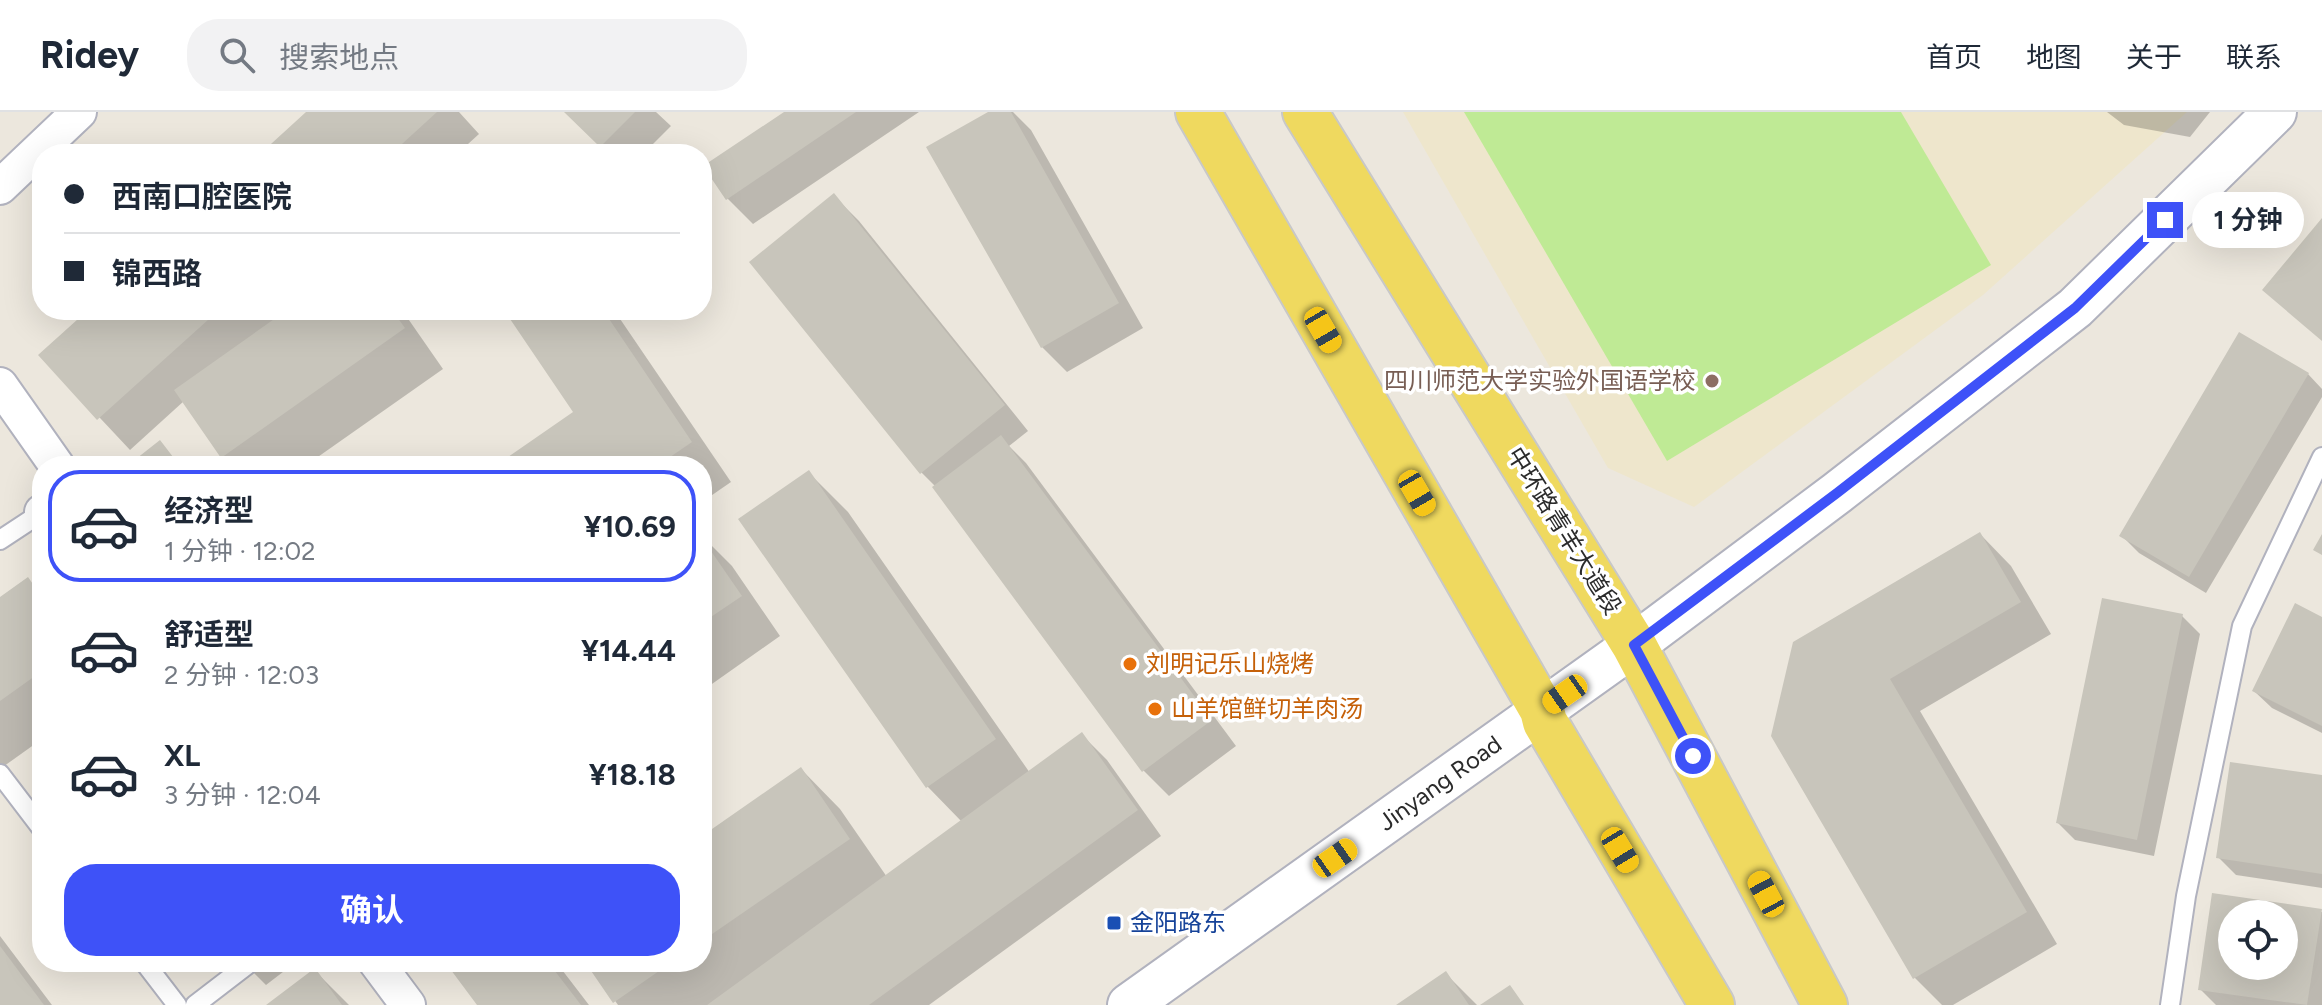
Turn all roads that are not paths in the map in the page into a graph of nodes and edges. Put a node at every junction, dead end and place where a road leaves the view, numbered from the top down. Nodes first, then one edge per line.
1 (79, 112) edge
2 (1198, 112) edge
3 (1305, 112) edge
4 (2275, 112) edge
5 (45, 144) edge
6 (32, 157) edge
7 (0, 187) edge
8 (0, 385) edge
9 (50, 456) edge
10 (2322, 457) edge
11 (32, 519) edge
12 (0, 540) edge
13 (1634, 645) junction
14 (1542, 710) junction
15 (0, 774) edge
16 (32, 816) edge
17 (152, 972) edge
18 (238, 972) edge
19 (383, 972) edge
20 (177, 1005) edge
21 (195, 1005) edge
22 (408, 1005) edge
23 (1129, 1005) edge
24 (1712, 1005) edge
25 (1825, 1005) edge
26 (2170, 1005) edge

1 - 5 street
2 - 14 main road
3 - 13 main road, 中环路青羊大道段
4 - 13 street, Jinyang Road
6 - 7 street
8 - 9 street
10 - 26 lane
11 - 12 lane
13 - 14 street, Jinyang Road
13 - 25 main road, 中环路青羊大道段
14 - 23 street, Jinyang Road
14 - 24 main road
15 - 16 lane
17 - 20 lane
18 - 21 lane
19 - 22 street

